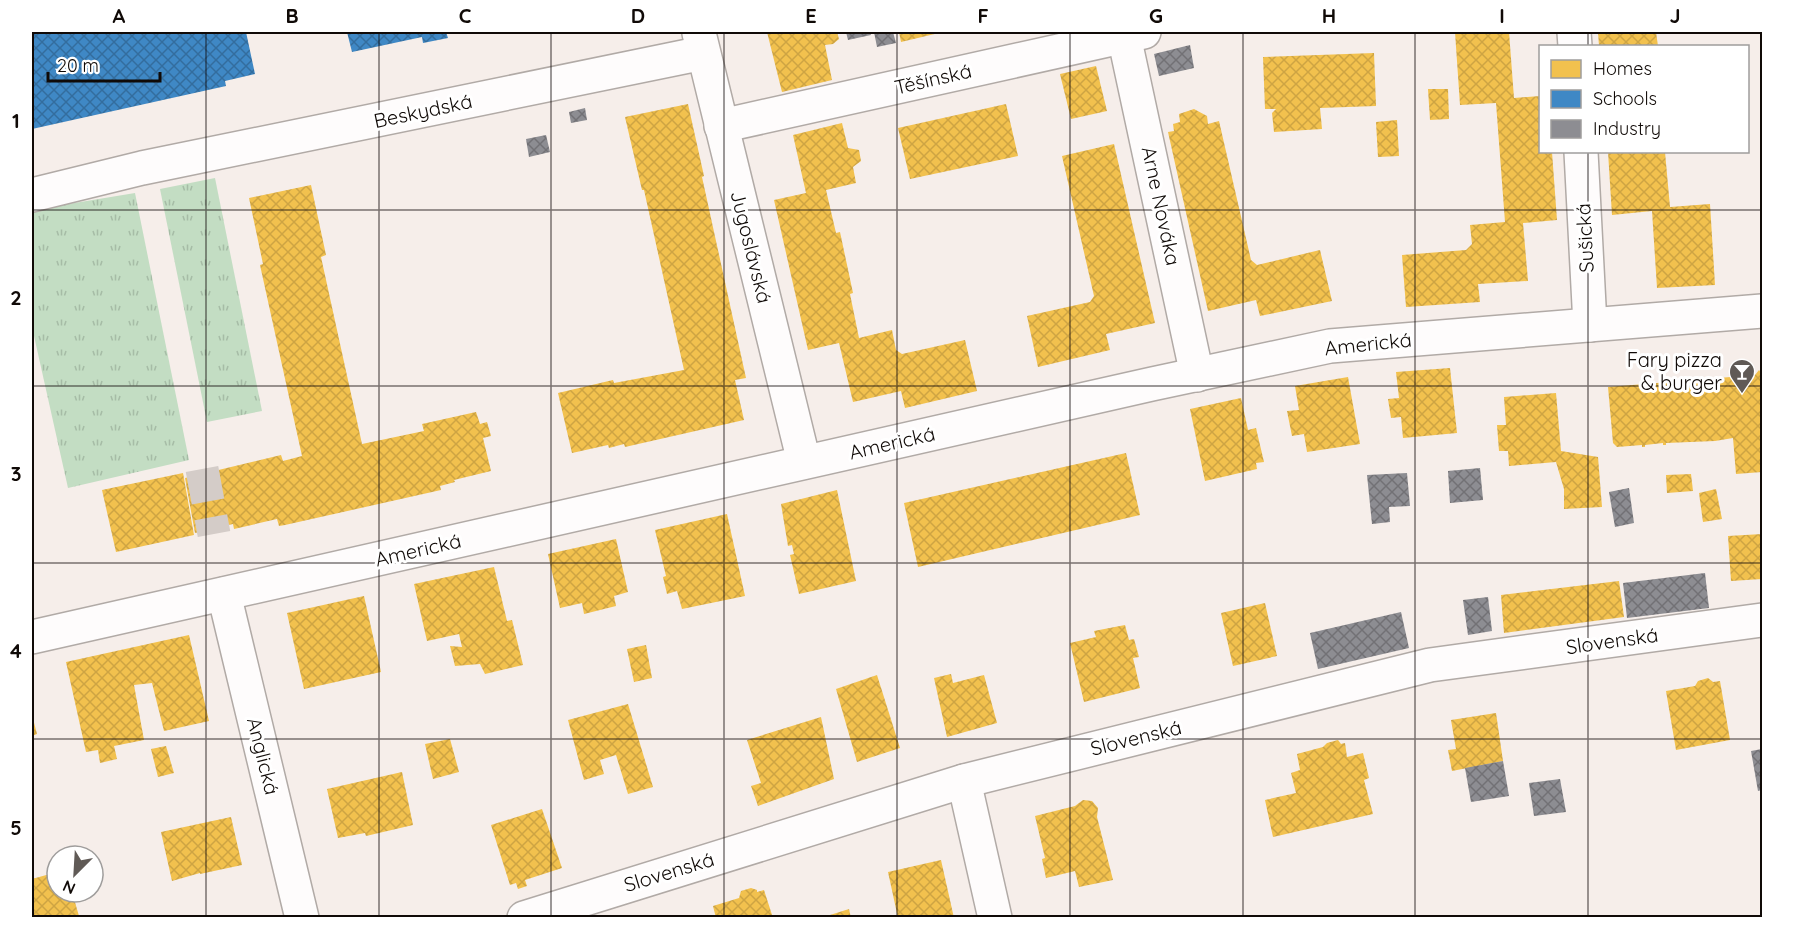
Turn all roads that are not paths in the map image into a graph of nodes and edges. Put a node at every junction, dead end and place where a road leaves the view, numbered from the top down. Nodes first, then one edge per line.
1 (1134, 34) edge
2 (701, 43) edge
3 (721, 126) junction
4 (1581, 153) edge
5 (32, 195) edge
6 (1762, 312) edge
7 (1590, 326) junction
8 (1197, 375) junction
9 (804, 462) junction
10 (224, 594) junction
11 (1762, 620) edge
12 (32, 637) edge
13 (964, 781) junction
14 (302, 918) edge
15 (524, 918) edge
16 (995, 918) edge

1 - 3 street, Těšínská
1 - 8 street, Arne Nováka
2 - 3 street, Jugoslávská
2 - 5 street, Beskydská
3 - 9 street, Jugoslávská
4 - 7 street, Sušická
6 - 7 street, Americká
7 - 8 street, Americká
8 - 9 street, Americká
9 - 10 street, Americká
10 - 12 street, Americká
10 - 14 street, Anglická
11 - 13 street, Slovenská
13 - 15 street, Slovenská
13 - 16 street

